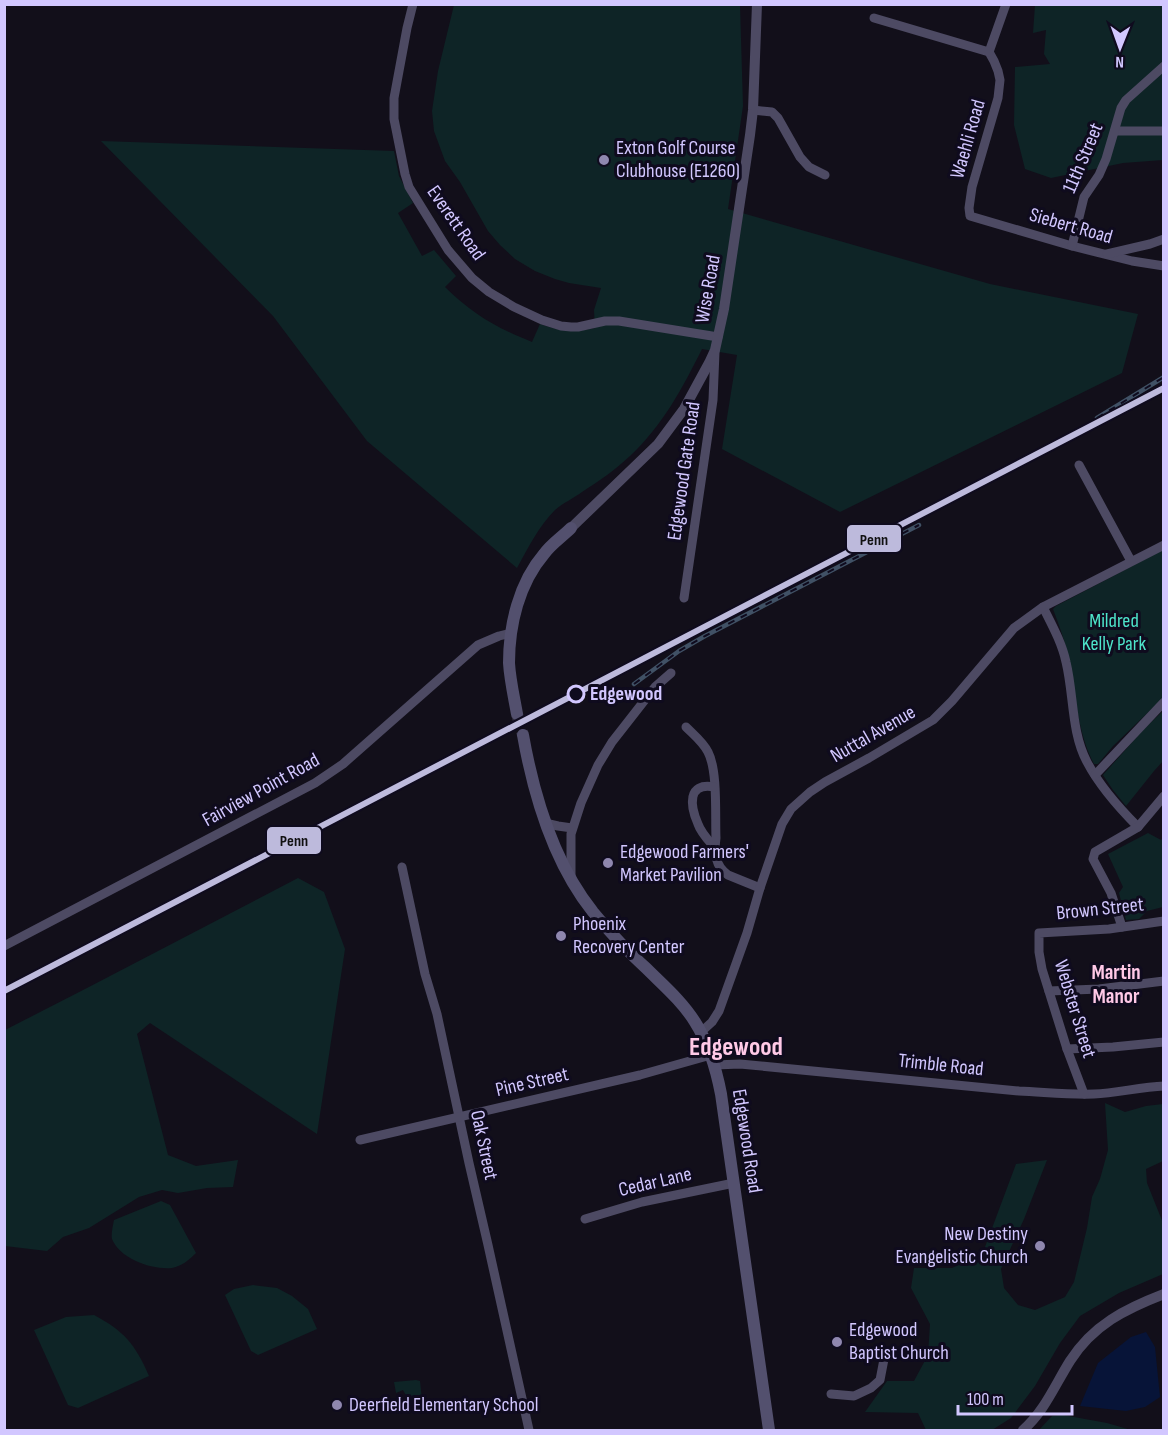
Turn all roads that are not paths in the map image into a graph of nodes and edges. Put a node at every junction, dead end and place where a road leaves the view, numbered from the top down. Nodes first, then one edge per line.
1 (413, 4) edge
2 (757, 4) edge
3 (1006, 4) edge
4 (874, 18) dead end
5 (989, 52) junction
6 (1164, 66) edge
7 (753, 110) junction
8 (1164, 130) edge
9 (1115, 131) junction
10 (825, 175) dead end
11 (970, 216) joint
12 (1164, 239) edge
13 (1072, 246) junction
14 (1104, 254) junction
15 (1164, 266) edge
16 (718, 337) junction
17 (715, 350) junction
18 (1079, 465) dead end
19 (571, 528) joint
20 (1164, 545) edge
21 (1131, 561) junction
22 (684, 598) dead end
23 (1043, 607) junction
24 (511, 633) junction
25 (670, 673) dead end
26 (1164, 702) edge
27 (517, 714) tunnel mouth
28 (686, 727) dead end
29 (523, 735) tunnel mouth
30 (1095, 775) junction
31 (714, 787) junction
32 (1164, 796) edge
33 (545, 823) junction
34 (1138, 827) junction
35 (571, 831) junction
36 (553, 842) junction
37 (715, 848) junction
38 (402, 867) dead end
39 (572, 879) junction
40 (760, 888) junction
41 (1164, 921) edge
42 (1122, 927) junction
43 (1039, 933) joint
44 (4, 946) edge
45 (1164, 981) edge
46 (1049, 991) junction
47 (701, 1032) junction
48 (1164, 1041) edge
49 (1067, 1049) junction
50 (713, 1060) junction
51 (1164, 1086) edge
52 (1084, 1094) junction
53 (460, 1117) junction
54 (360, 1140) dead end
55 (734, 1183) junction
56 (585, 1219) dead end
57 (1164, 1294) edge
58 (885, 1354) dead end
59 (831, 1394) dead end
60 (769, 1430) edge
61 (529, 1431) edge
62 (1023, 1431) edge

1 - 16 street, Everett Road
2 - 7 street, Wise Road
3 - 5 street
4 - 5 street
5 - 11 street, Waehli Road
6 - 9 street, 11th Street
7 - 10 street
7 - 16 street, Wise Road
8 - 9 street
9 - 13 street, 11th Street
11 - 13 street, Siebert Road
12 - 14 street
13 - 14 street, Siebert Road
14 - 15 street, Siebert Road
16 - 17 street, Wise Road
17 - 19 street, Wise Road
17 - 22 street, Edgewood Gate Road
18 - 21 street
19 - 24 main road
20 - 21 street, Nuttal Avenue
21 - 23 street, Nuttal Avenue
23 - 30 street
23 - 40 street, Nuttal Avenue
24 - 27 main road
24 - 44 street, Fairview Point Road
25 - 35 street
26 - 30 street
28 - 31 street
29 - 33 main road, Edgewood Road
30 - 34 street
31 - 37 street
31 - 37 street
32 - 34 street
33 - 35 street
33 - 36 main road, Edgewood Road
34 - 42 street
35 - 36 street
35 - 39 street
36 - 39 main road, Edgewood Road
37 - 40 street
38 - 53 street, Oak Street
39 - 47 main road, Edgewood Road
40 - 47 street, Nuttal Avenue
41 - 42 street, Brown Street
42 - 43 street, Brown Street
43 - 46 street, Webster Street
45 - 46 street
46 - 49 street, Webster Street
47 - 50 main road, Edgewood Road
48 - 49 street
49 - 52 street, Webster Street
50 - 52 street, Trimble Road
50 - 53 street, Pine Street
50 - 55 main road, Edgewood Road
51 - 52 street, Trimble Road
53 - 54 street, Pine Street
53 - 61 street, Oak Street
55 - 56 street, Cedar Lane
55 - 60 main road, Edgewood Road
57 - 62 street
58 - 59 street

